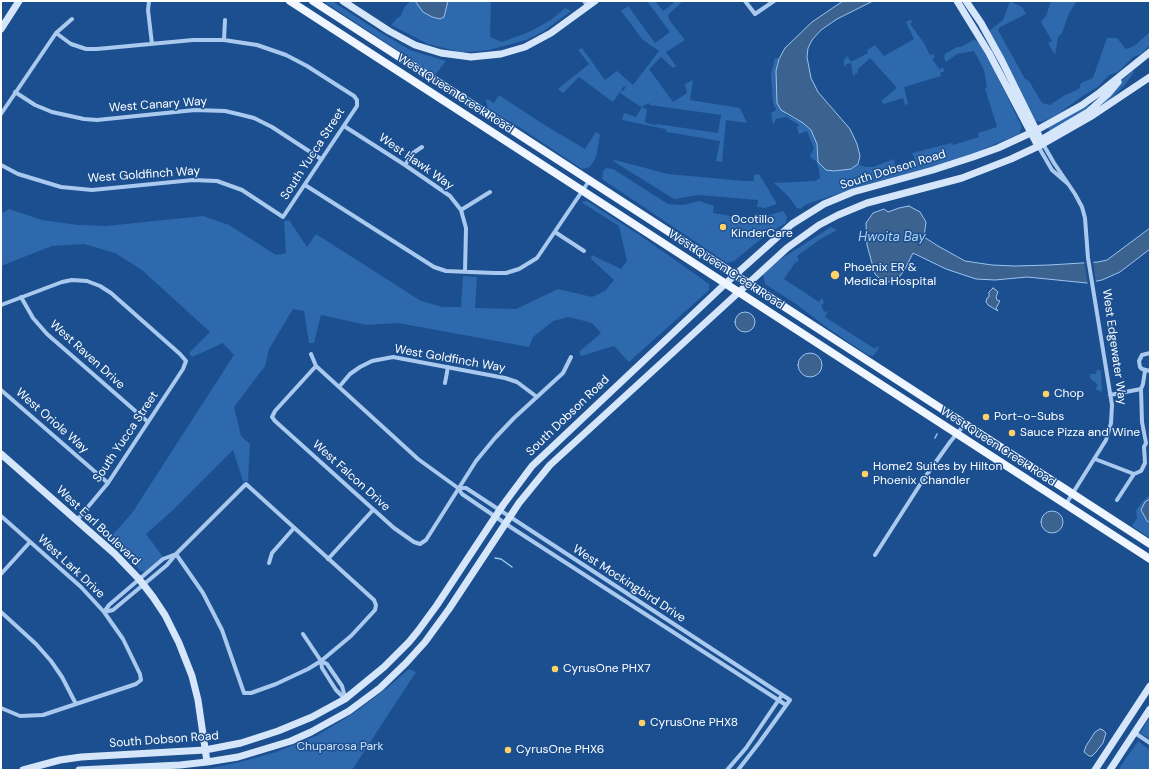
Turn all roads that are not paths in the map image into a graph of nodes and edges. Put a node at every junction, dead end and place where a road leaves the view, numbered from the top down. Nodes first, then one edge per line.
1 (19, 1) edge
2 (148, 1) edge
3 (290, 1) edge
4 (313, 1) edge
5 (344, 1) edge
6 (595, 1) edge
7 (745, 1) edge
8 (774, 1) edge
9 (957, 1) edge
10 (966, 1) edge
11 (352, 3) edge
12 (586, 4) edge
13 (72, 19) dead end
14 (225, 20) dead end
15 (1, 29) edge
16 (56, 33) junction
17 (224, 40) junction
18 (152, 44) junction
19 (1150, 52) edge
20 (1129, 70) junction
21 (1150, 77) edge
22 (15, 92) junction
23 (431, 92) junction
24 (476, 107) junction
25 (1, 114) edge
26 (344, 126) junction
27 (1034, 131) junction
28 (1041, 143) junction
29 (422, 147) dead end
30 (321, 159) junction
31 (1, 165) edge
32 (405, 165) junction
33 (589, 180) junction
34 (305, 185) junction
35 (582, 191) junction
36 (490, 192) dead end
37 (461, 210) junction
38 (284, 217) joint
39 (555, 232) junction
40 (584, 251) dead end
41 (465, 272) junction
42 (735, 275) junction
43 (747, 283) junction
44 (725, 284) junction
45 (738, 292) junction
46 (21, 297) junction
47 (1, 305) edge
48 (1150, 353) edge
49 (311, 354) dead end
50 (572, 357) dead end
51 (316, 366) junction
52 (448, 367) junction
53 (1148, 371) edge
54 (445, 383) dead end
55 (338, 387) junction
56 (1141, 389) junction
57 (1, 390) edge
58 (1110, 395) junction
59 (537, 397) junction
60 (148, 422) junction
61 (965, 424) junction
62 (956, 434) junction
63 (1, 454) edge
64 (1095, 459) junction
65 (1134, 474) junction
66 (108, 483) junction
67 (458, 488) junction
68 (1073, 494) junction
69 (1117, 500) dead end
70 (1065, 504) junction
71 (374, 510) junction
72 (497, 513) junction
73 (1, 516) edge
74 (510, 517) junction
75 (77, 520) junction
76 (505, 524) junction
77 (294, 528) junction
78 (30, 542) junction
79 (1150, 544) edge
80 (176, 554) junction
81 (875, 555) dead end
82 (328, 559) junction
83 (1150, 559) edge
84 (269, 563) dead end
85 (1, 574) edge
86 (141, 582) junction
87 (1, 612) edge
88 (104, 612) junction
89 (661, 616) junction
90 (657, 622) junction
91 (303, 634) dead end
92 (321, 661) junction
93 (1150, 686) edge
94 (782, 695) junction
95 (345, 699) junction
96 (779, 700) junction
97 (76, 704) junction
98 (786, 705) junction
99 (1, 708) edge
100 (1150, 709) edge
101 (1135, 733) junction
102 (1150, 743) edge
103 (205, 750) junction
104 (207, 762) junction
105 (23, 770) edge
106 (79, 770) edge
107 (727, 770) edge
108 (738, 770) edge
109 (1095, 770) edge
110 (1110, 770) edge

1 - 15 main road
2 - 18 street
3 - 23 main road, West Queen Creek Road
4 - 24 main road, West Queen Creek Road
5 - 11 main road
6 - 12 main road
7 - 8 street
9 - 27 main road, West Edgewater Way
10 - 27 main road, West Edgewater Way
11 - 12 main road
13 - 16 street
14 - 17 street
16 - 18 street
16 - 22 street
17 - 18 street
17 - 26 street, South Yucca Street
19 - 20 main road, South Dobson Road
20 - 27 main road, South Dobson Road
20 - 28 main road
21 - 28 main road, South Dobson Road
22 - 25 street
22 - 30 street, West Canary Way
23 - 24 main road
23 - 35 main road, West Queen Creek Road
24 - 33 main road, West Queen Creek Road
26 - 30 street, South Yucca Street
26 - 32 street, West Hawk Way
27 - 28 main road, West Edgewater Way
27 - 42 main road, South Dobson Road
28 - 43 main road, South Dobson Road
28 - 58 street, West Edgewater Way
29 - 32 street
30 - 34 street, South Yucca Street
31 - 38 street, West Goldfinch Way
32 - 37 street, West Hawk Way
33 - 35 street
33 - 42 main road, West Queen Creek Road
34 - 38 street, South Yucca Street
34 - 41 street
35 - 39 street
35 - 44 main road, West Queen Creek Road
36 - 37 street
37 - 41 street, West Hawk Way
39 - 40 street
39 - 41 street
42 - 43 main road, West Queen Creek Road
42 - 44 main road, South Dobson Road
43 - 45 main road, South Dobson Road
43 - 61 main road, West Queen Creek Road
44 - 45 main road, West Queen Creek Road
44 - 72 main road, South Dobson Road
45 - 62 main road, West Queen Creek Road
45 - 74 main road, South Dobson Road
46 - 47 street
46 - 60 street, West Raven Drive
46 - 60 street, South Yucca Street
48 - 53 street
49 - 51 street, West Mockingbird Drive
50 - 59 street
51 - 55 street, West Mockingbird Drive
51 - 71 street, West Falcon Drive
52 - 54 street
52 - 55 street, West Goldfinch Way
52 - 59 street, West Goldfinch Way
53 - 56 street
55 - 67 street, West Mockingbird Drive
56 - 58 street
56 - 65 street
57 - 66 street, West Oriole Way
58 - 64 street, West Edgewater Way
59 - 67 street
60 - 66 street, South Yucca Street
61 - 62 street
61 - 68 main road, West Queen Creek Road
62 - 70 main road, West Queen Creek Road
62 - 81 street
63 - 75 main road, West Earl Boulevard
64 - 65 street
64 - 68 street, West Edgewater Way
65 - 69 street
66 - 75 street, South Yucca Street
67 - 71 street, West Falcon Drive
67 - 72 street, West Mockingbird Drive
67 - 72 street, West Mockingbird Drive
68 - 70 street, West Edgewater Way
68 - 79 main road, West Queen Creek Road
70 - 83 main road, West Queen Creek Road
71 - 82 street
72 - 74 street, West Mockingbird Drive
72 - 76 street, West Mockingbird Drive
72 - 95 main road, South Dobson Road
73 - 78 street, West Lark Drive
74 - 76 main road, South Dobson Road
74 - 89 street, West Mockingbird Drive
75 - 86 main road, West Earl Boulevard
76 - 90 street, West Mockingbird Drive
76 - 104 main road, South Dobson Road
77 - 80 street
77 - 82 street
77 - 84 street
78 - 85 street
78 - 88 street, West Lark Drive
80 - 86 street
80 - 86 street
80 - 92 street
82 - 92 street
86 - 88 street
86 - 88 street
86 - 103 main road, West Earl Boulevard
87 - 97 street
88 - 97 street, West Lark Drive
89 - 90 street
89 - 94 street, West Mockingbird Drive
90 - 96 street, West Mockingbird Drive
91 - 92 street
92 - 95 street
92 - 95 street
93 - 109 main road
94 - 96 street
94 - 98 street, West Mockingbird Drive
95 - 103 main road, South Dobson Road
96 - 98 street, West Mockingbird Drive
96 - 107 street
97 - 99 street
98 - 108 street
100 - 101 main road
101 - 102 street
101 - 110 main road
103 - 104 main road, West Earl Boulevard
103 - 105 main road, South Dobson Road
104 - 106 main road, South Dobson Road

